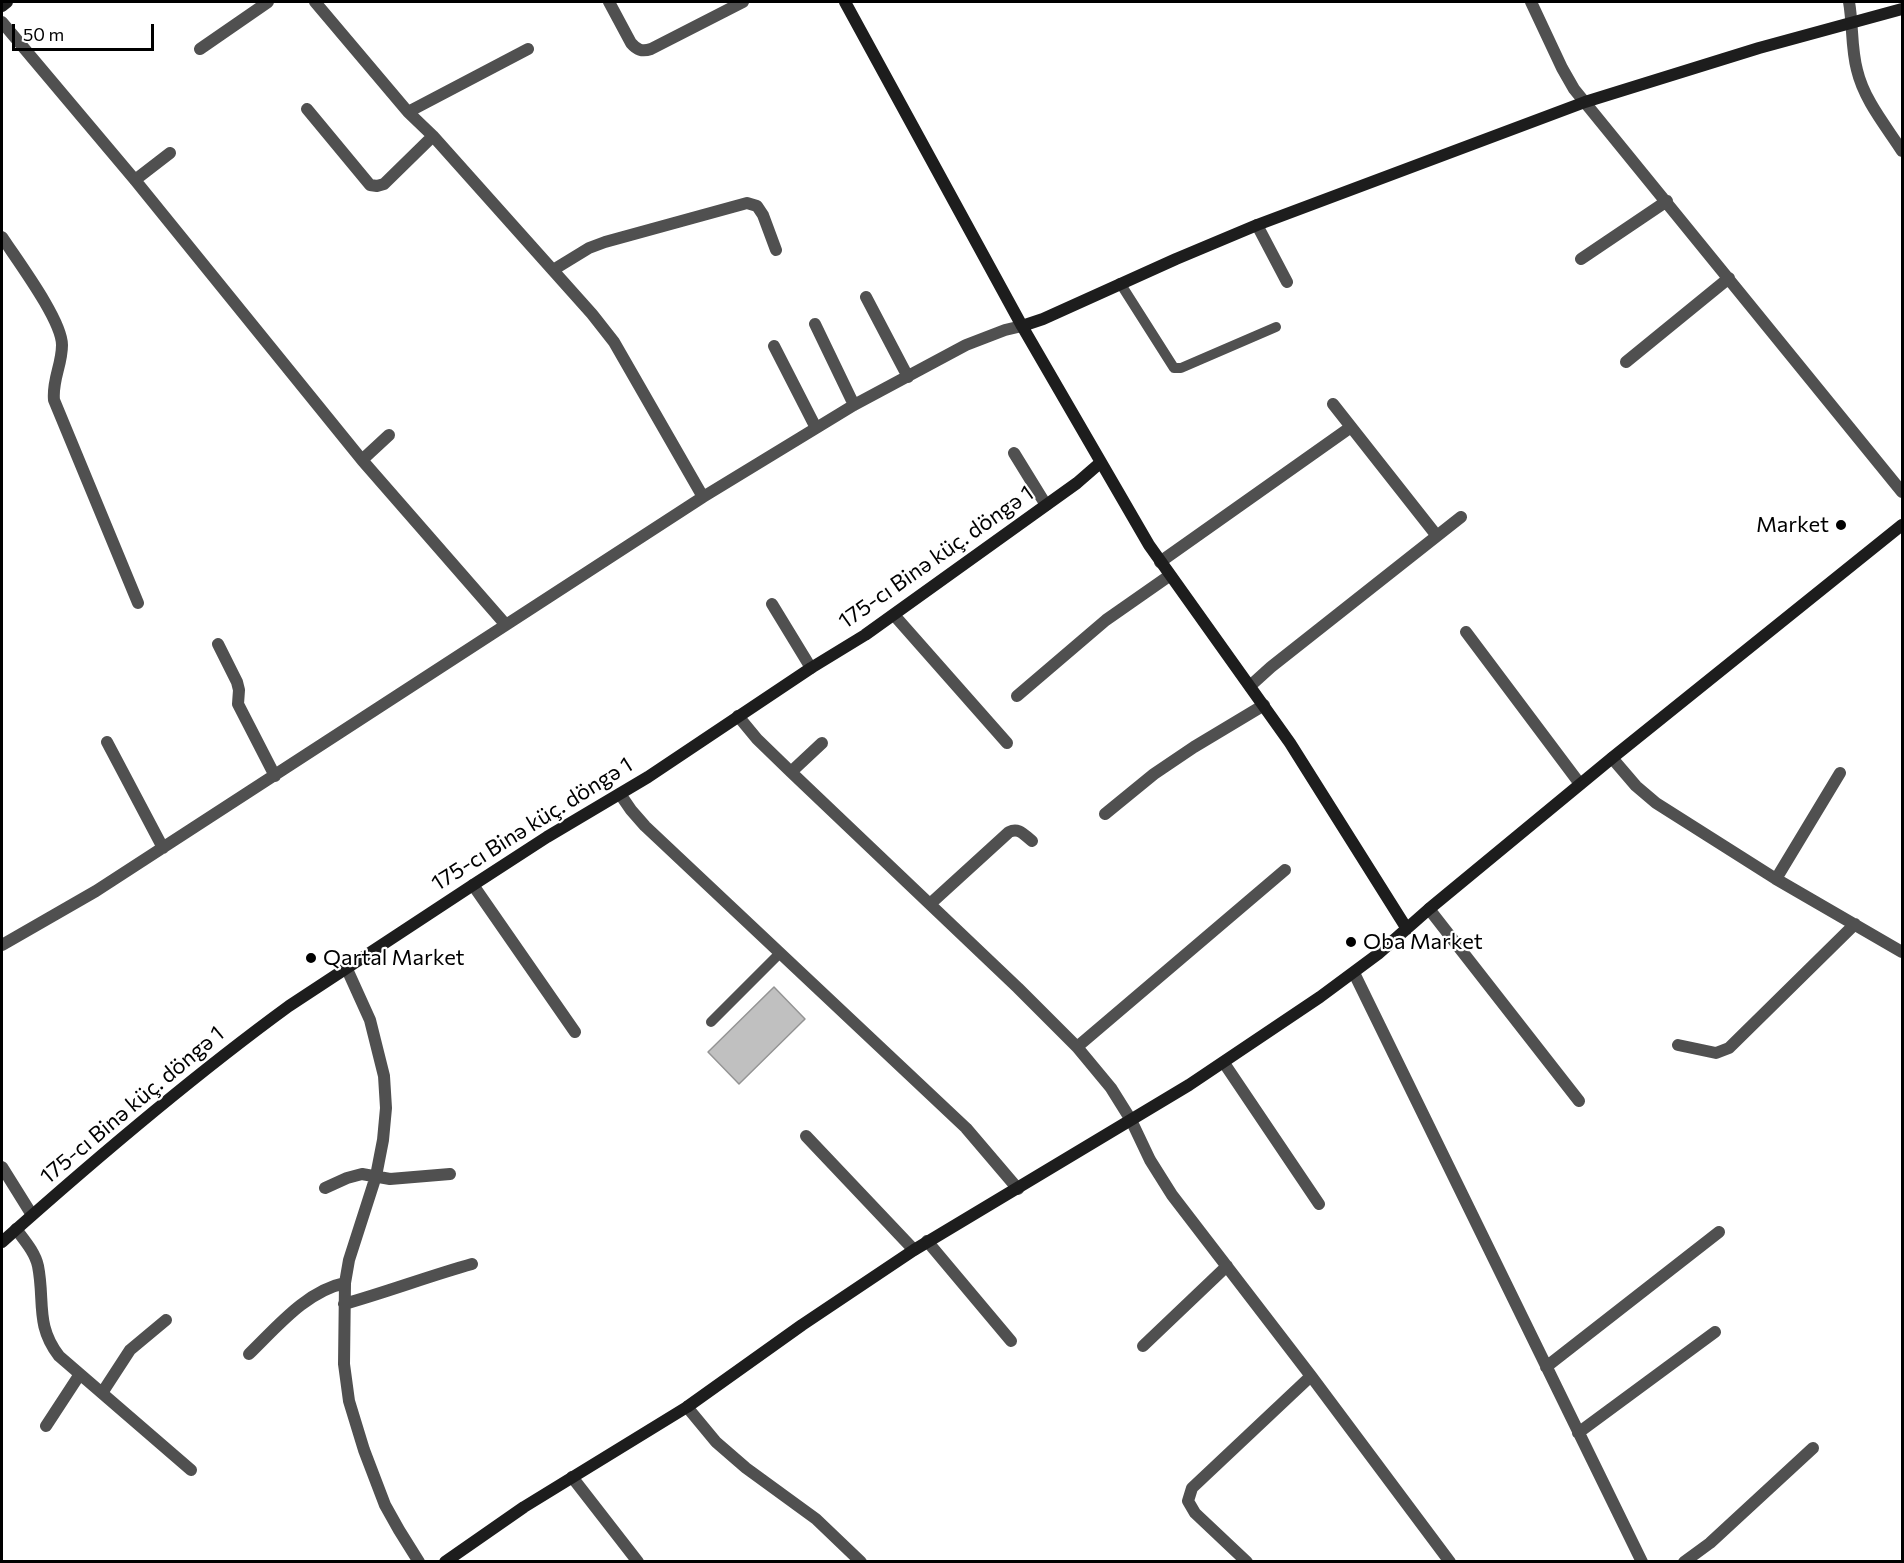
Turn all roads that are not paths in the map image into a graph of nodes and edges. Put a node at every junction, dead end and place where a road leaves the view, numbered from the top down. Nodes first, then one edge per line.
1 (7, 2) edge
2 (268, 2) edge
3 (315, 2) edge
4 (609, 2) edge
5 (743, 2) edge
6 (845, 2) edge
7 (1531, 2) edge
8 (1849, 2) edge
9 (2, 6) edge
10 (1902, 9) edge
11 (2, 21) edge
12 (1852, 23) junction
13 (200, 49) dead end
14 (528, 49) dead end
15 (1585, 102) junction
16 (307, 109) dead end
17 (408, 112) junction
18 (433, 136) junction
19 (1902, 151) edge
20 (170, 153) dead end
21 (135, 180) junction
22 (1667, 201) junction
23 (1257, 225) junction
24 (2, 237) edge
25 (776, 250) dead end
26 (1581, 259) dead end
27 (554, 270) junction
28 (1729, 278) junction
29 (1287, 282) dead end
30 (1120, 283) junction
31 (866, 297) dead end
32 (815, 324) dead end
33 (1022, 326) junction
34 (1276, 327) dead end
35 (774, 346) dead end
36 (1626, 362) dead end
37 (908, 376) junction
38 (1333, 404) dead end
39 (854, 405) junction
40 (1351, 427) junction
41 (816, 428) junction
42 (389, 435) dead end
43 (1014, 453) dead end
44 (362, 460) junction
45 (1100, 463) junction
46 (1902, 492) edge
47 (703, 497) junction
48 (1046, 505) junction
49 (1461, 517) dead end
50 (1902, 525) edge
51 (1437, 536) junction
52 (1160, 562) junction
53 (1169, 576) junction
54 (138, 603) dead end
55 (772, 604) dead end
56 (894, 615) junction
57 (506, 625) junction
58 (1466, 632) dead end
59 (218, 644) dead end
60 (811, 668) junction
61 (1250, 686) junction
62 (1017, 696) dead end
63 (1264, 705) junction
64 (738, 716) junction
65 (107, 742) dead end
66 (822, 742) dead end
67 (1007, 743) dead end
68 (1612, 758) junction
69 (791, 772) junction
70 (1840, 773) dead end
71 (275, 776) junction
72 (1580, 784) junction
73 (620, 794) junction
74 (1105, 814) dead end
75 (1032, 842) dead end
76 (163, 848) junction
77 (1285, 870) dead end
78 (1776, 879) junction
79 (473, 885) junction
80 (930, 904) junction
81 (1429, 909) junction
82 (1855, 924) junction
83 (1407, 929) junction
84 (2, 945) edge
85 (1902, 952) edge
86 (780, 953) junction
87 (346, 967) junction
88 (1354, 973) junction
89 (711, 1022) dead end
90 (575, 1032) dead end
91 (1678, 1045) dead end
92 (1077, 1047) junction
93 (1224, 1063) junction
94 (1580, 1101) dead end
95 (1131, 1120) junction
96 (806, 1136) dead end
97 (2, 1167) edge
98 (450, 1174) dead end
99 (376, 1176) junction
100 (325, 1188) dead end
101 (1018, 1189) junction
102 (1319, 1204) dead end
103 (32, 1215) junction
104 (16, 1229) junction
105 (1719, 1233) dead end
106 (927, 1241) junction
107 (2, 1242) edge
108 (914, 1250) junction
109 (471, 1264) dead end
110 (1227, 1266) junction
111 (345, 1283) junction
112 (344, 1304) junction
113 (166, 1320) dead end
114 (1715, 1332) dead end
115 (1011, 1341) dead end
116 (1143, 1346) dead end
117 (249, 1354) dead end
118 (1546, 1367) junction
119 (80, 1374) junction
120 (1311, 1376) junction
121 (102, 1393) junction
122 (687, 1407) junction
123 (46, 1426) dead end
124 (1578, 1433) junction
125 (1813, 1448) dead end
126 (191, 1470) dead end
127 (572, 1477) junction
128 (419, 1562) edge
129 (445, 1562) edge
130 (638, 1562) edge
131 (861, 1562) edge
132 (1247, 1562) edge
133 (1449, 1562) edge
134 (1642, 1562) edge
135 (1684, 1562) edge

1 - 9 street
2 - 13 street
3 - 17 street
4 - 5 street
6 - 33 street
7 - 15 street
8 - 12 street
10 - 12 street
11 - 21 street
12 - 15 street
12 - 19 street
14 - 17 street
15 - 22 street
15 - 23 street
16 - 18 street
17 - 18 street
18 - 27 street
20 - 21 street
21 - 44 street
22 - 26 street
22 - 28 street
23 - 29 street
23 - 30 street
24 - 54 street
25 - 27 street
27 - 47 street
28 - 36 street
28 - 46 street
30 - 33 street
30 - 34 lane
31 - 37 street
32 - 39 street
33 - 37 street
33 - 45 street
35 - 41 street
37 - 39 street
38 - 40 street
39 - 41 street
40 - 51 street
40 - 52 street
41 - 47 street
42 - 44 street
43 - 48 street
44 - 57 street
45 - 48 street, 175-cı Binə küç. döngə 1
45 - 52 street
47 - 57 street
48 - 56 street, 175-cı Binə küç. döngə 1
49 - 51 street
50 - 68 street
51 - 61 street
52 - 53 street
53 - 61 street
53 - 62 street
55 - 60 street
56 - 60 street, 175-cı Binə küç. döngə 1
56 - 67 street
57 - 71 street
58 - 72 street
59 - 71 street
60 - 64 street, 175-cı Binə küç. döngə 1
61 - 63 street
63 - 74 street
63 - 83 street
64 - 69 street
64 - 73 street, 175-cı Binə küç. döngə 1
65 - 76 street
66 - 69 street
68 - 72 street
68 - 78 street
69 - 80 street
70 - 78 street
71 - 76 street
72 - 81 street
73 - 79 street, 175-cı Binə küç. döngə 1
73 - 86 street
75 - 80 street
76 - 84 street
77 - 92 street
78 - 82 street
79 - 87 street, 175-cı Binə küç. döngə 1
79 - 90 street
80 - 92 street
81 - 83 street
81 - 94 street
82 - 85 street
82 - 91 street
83 - 88 street
86 - 89 lane
86 - 101 street
87 - 99 street
87 - 103 street, 175-cı Binə küç. döngə 1
88 - 93 street
88 - 118 street
92 - 95 street
93 - 95 street
93 - 102 street
95 - 101 street
95 - 110 street
96 - 108 street
97 - 103 street
98 - 99 street
99 - 100 street
99 - 111 street
101 - 106 street
103 - 104 street, 175-cı Binə küç. döngə 1
104 - 107 street, 175-cı Binə küç. döngə 1
104 - 119 street
105 - 118 street
106 - 108 street
106 - 115 street
108 - 122 street
109 - 112 street
110 - 116 street
110 - 120 street
111 - 112 street
111 - 117 street
112 - 128 street
113 - 121 street
114 - 124 street
118 - 124 street
119 - 121 street
119 - 123 street
120 - 132 street
120 - 133 street
121 - 126 street
122 - 127 street
122 - 131 street
124 - 134 street
125 - 135 street
127 - 129 street
127 - 130 street

